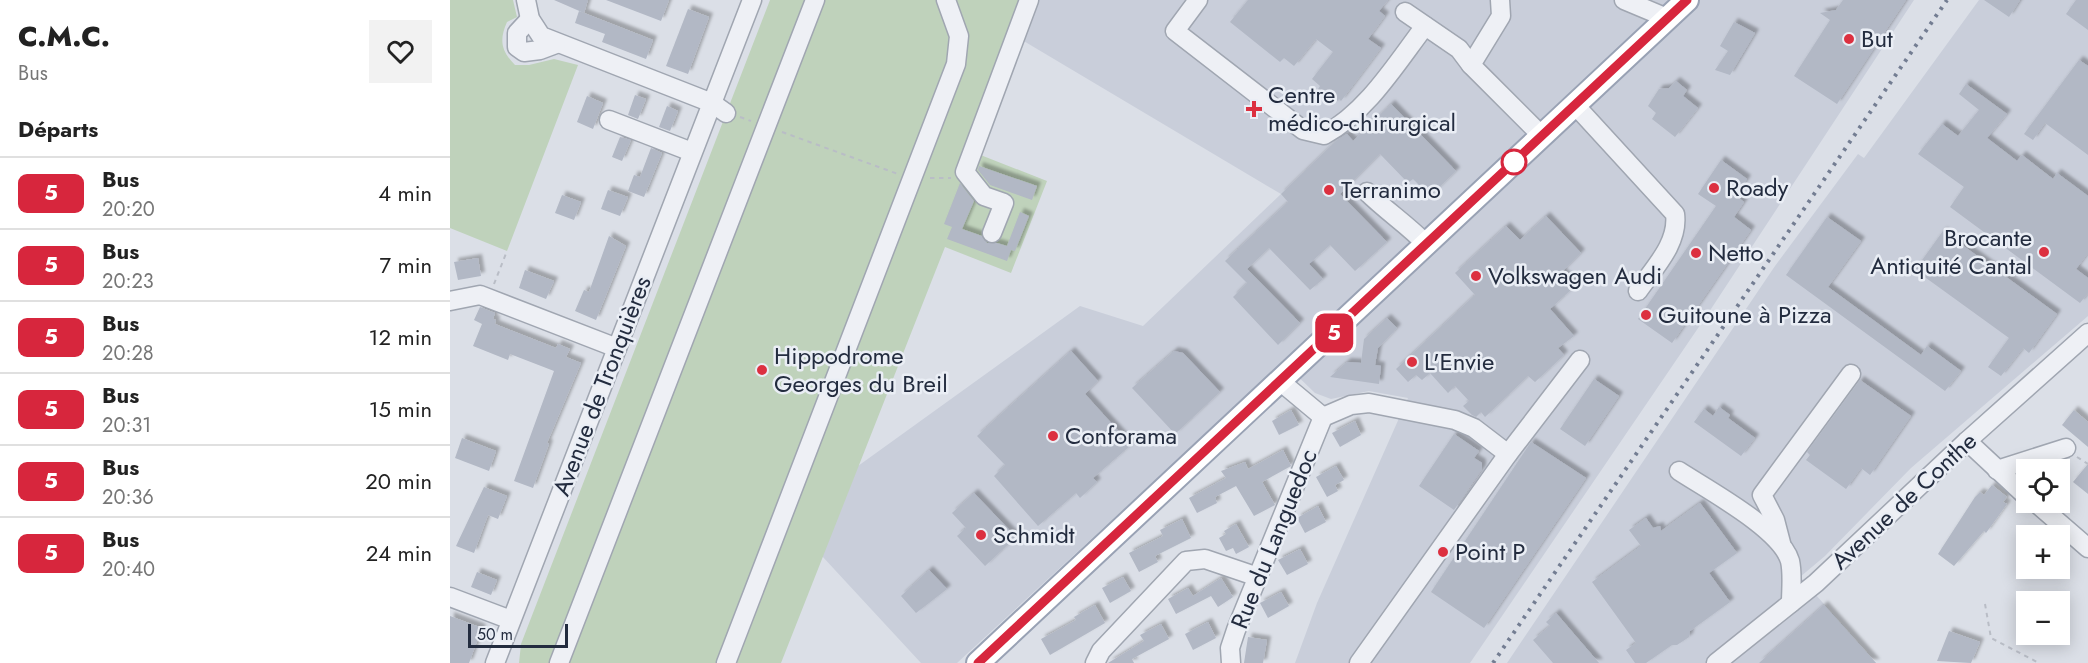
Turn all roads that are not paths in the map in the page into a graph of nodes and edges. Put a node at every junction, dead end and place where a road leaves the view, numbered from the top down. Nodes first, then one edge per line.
1 (526, 0) edge
2 (752, 0) edge
3 (815, 0) edge
4 (946, 0) edge
5 (1029, 0) edge
6 (1198, 0) edge
7 (1500, 0) edge
8 (1624, 0) edge
9 (1687, 0) edge
10 (1405, 12) dead end
11 (1667, 18) junction
12 (530, 19) junction
13 (1425, 26) junction
14 (556, 44) junction
15 (1471, 65) junction
16 (1575, 105) junction
17 (719, 108) junction
18 (609, 120) dead end
19 (1542, 136) junction
20 (692, 152) junction
21 (1367, 192) dead end
22 (992, 233) dead end
23 (1427, 244) junction
24 (1638, 291) dead end
25 (450, 301) edge
26 (2088, 333) edge
27 (617, 348) junction
28 (1580, 360) dead end
29 (1851, 374) dead end
30 (1281, 382) junction
31 (1323, 417) junction
32 (1967, 441) junction
33 (2066, 448) dead end
34 (1508, 454) junction
35 (1996, 470) junction
36 (1679, 471) dead end
37 (2016, 487) edge
38 (2048, 513) edge
39 (1781, 543) junction
40 (2088, 548) edge
41 (1258, 577) junction
42 (450, 597) edge
43 (1791, 603) junction
44 (512, 620) junction
45 (495, 663) edge
46 (559, 663) edge
47 (726, 663) edge
48 (978, 663) edge
49 (1095, 663) edge
50 (1231, 663) edge
51 (1359, 663) edge
52 (1716, 663) edge

1 - 12 street
2 - 17 street, Avenue de Tronquières
3 - 46 street
4 - 47 street
5 - 22 street
6 - 13 street
7 - 15 street
8 - 11 street
9 - 11 main road
10 - 13 street
11 - 16 main road
12 - 14 street
12 - 14 street
13 - 15 street
14 - 17 street
15 - 19 street
16 - 19 main road
16 - 24 street
17 - 20 street, Avenue de Tronquières
18 - 20 street
19 - 23 main road
20 - 27 street, Avenue de Tronquières
21 - 23 street
23 - 30 main road
25 - 27 street
26 - 32 street, Avenue de Conthe
27 - 44 street, Avenue de Tronquières
28 - 34 street
29 - 39 street
30 - 31 street
30 - 48 main road
31 - 34 street
31 - 41 street, Rue du Languedoc
32 - 35 street
32 - 43 street, Avenue de Conthe
33 - 35 street
34 - 51 street
35 - 37 street
36 - 39 street
38 - 40 street
39 - 43 street
41 - 49 street
41 - 50 street, Rue du Languedoc
42 - 44 street
43 - 52 street, Avenue de Conthe
44 - 45 street, Avenue de Tronquières

